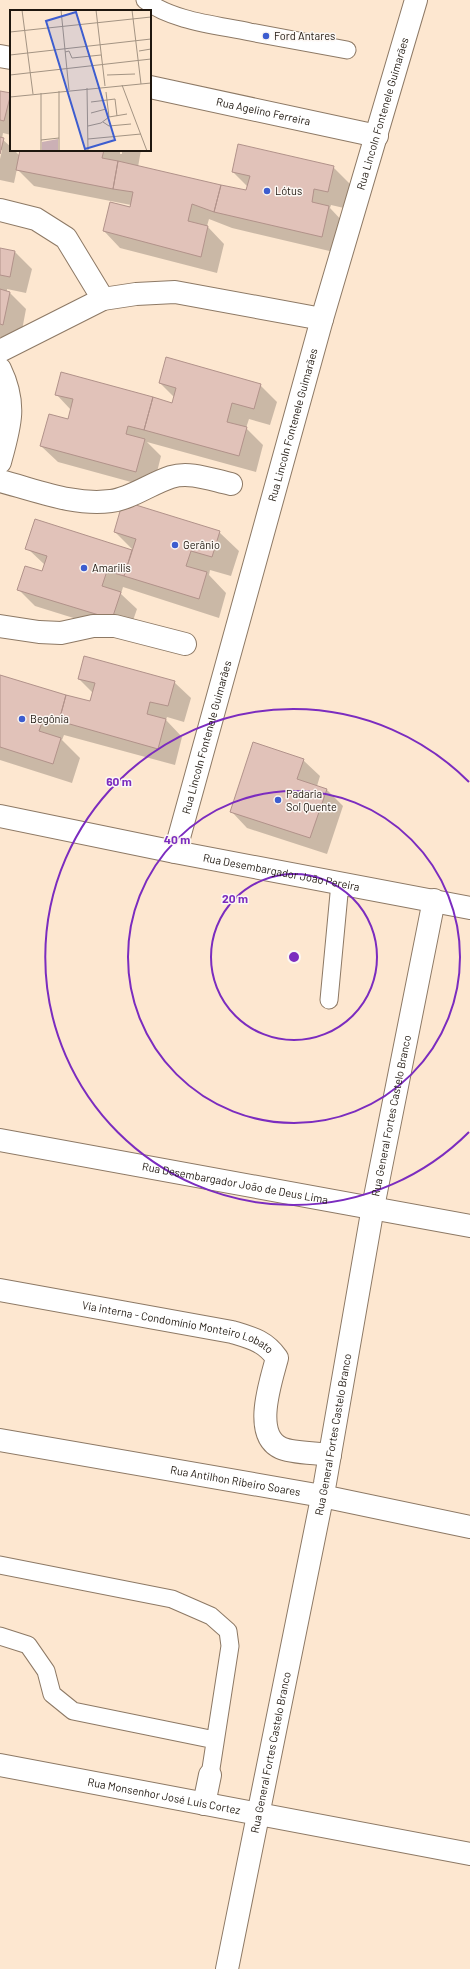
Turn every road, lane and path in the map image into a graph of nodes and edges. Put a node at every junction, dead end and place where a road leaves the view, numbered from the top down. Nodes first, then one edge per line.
1 (145, 0) edge
2 (416, 0) edge
3 (347, 50) dead end
4 (0, 56) edge
5 (10, 58) edge
6 (151, 87) edge
7 (377, 136) junction
8 (0, 210) edge
9 (103, 299) junction
10 (322, 319) junction
11 (0, 351) edge
12 (0, 369) edge
13 (0, 462) edge
14 (0, 481) edge
15 (231, 484) dead end
16 (0, 626) edge
17 (185, 644) dead end
18 (0, 816) edge
19 (175, 852) junction
20 (340, 883) junction
21 (434, 900) junction
22 (470, 908) edge
23 (329, 1000) dead end
24 (0, 1140) edge
25 (373, 1207) junction
26 (470, 1226) edge
27 (0, 1290) edge
28 (0, 1440) edge
29 (330, 1455) junction
30 (322, 1496) junction
31 (470, 1527) edge
32 (0, 1565) edge
33 (0, 1636) edge
34 (215, 1740) junction
35 (0, 1765) edge
36 (210, 1775) joint
37 (204, 1804) junction
38 (258, 1814) junction
39 (470, 1854) edge
40 (227, 1969) edge

1 - 3 lane
2 - 7 street, Rua Lincoln Fontenele Guimarães
4 - 5 street
6 - 7 street, Rua Agelino Ferreira
7 - 10 street, Rua Lincoln Fontenele Guimarães
8 - 9 street
9 - 10 street
9 - 11 street
10 - 19 street, Rua Lincoln Fontenele Guimarães
12 - 13 street
14 - 15 street
16 - 17 street
18 - 19 street, Rua Desembargador João Pereira
19 - 20 street, Rua Desembargador João Pereira
20 - 21 street, Rua Desembargador João Pereira
20 - 23 lane
21 - 22 street, Rua Desembargador João Pereira
21 - 25 street, Rua General Fortes Castelo Branco
24 - 25 street, Rua Desembargador João de Deus Lima
25 - 26 street, Rua Desembargador João de Deus Lima
25 - 29 street, Rua General Fortes Castelo Branco
27 - 29 street, Via interna - Condomínio Monteiro Lobato
28 - 30 street, Rua Antilhon Ribeiro Soares
29 - 30 street, Rua General Fortes Castelo Branco
30 - 31 street, Rua Antilhon Ribeiro Soares
30 - 38 street, Rua General Fortes Castelo Branco
32 - 34 lane
33 - 34 lane
34 - 36 lane
35 - 37 street, Rua Monsenhor José Luis Cortez
36 - 37 street
37 - 38 street, Rua Monsenhor José Luis Cortez
38 - 39 street, Rua Monsenhor José Luis Cortez
38 - 40 street, Rua General Fortes Castelo Branco

